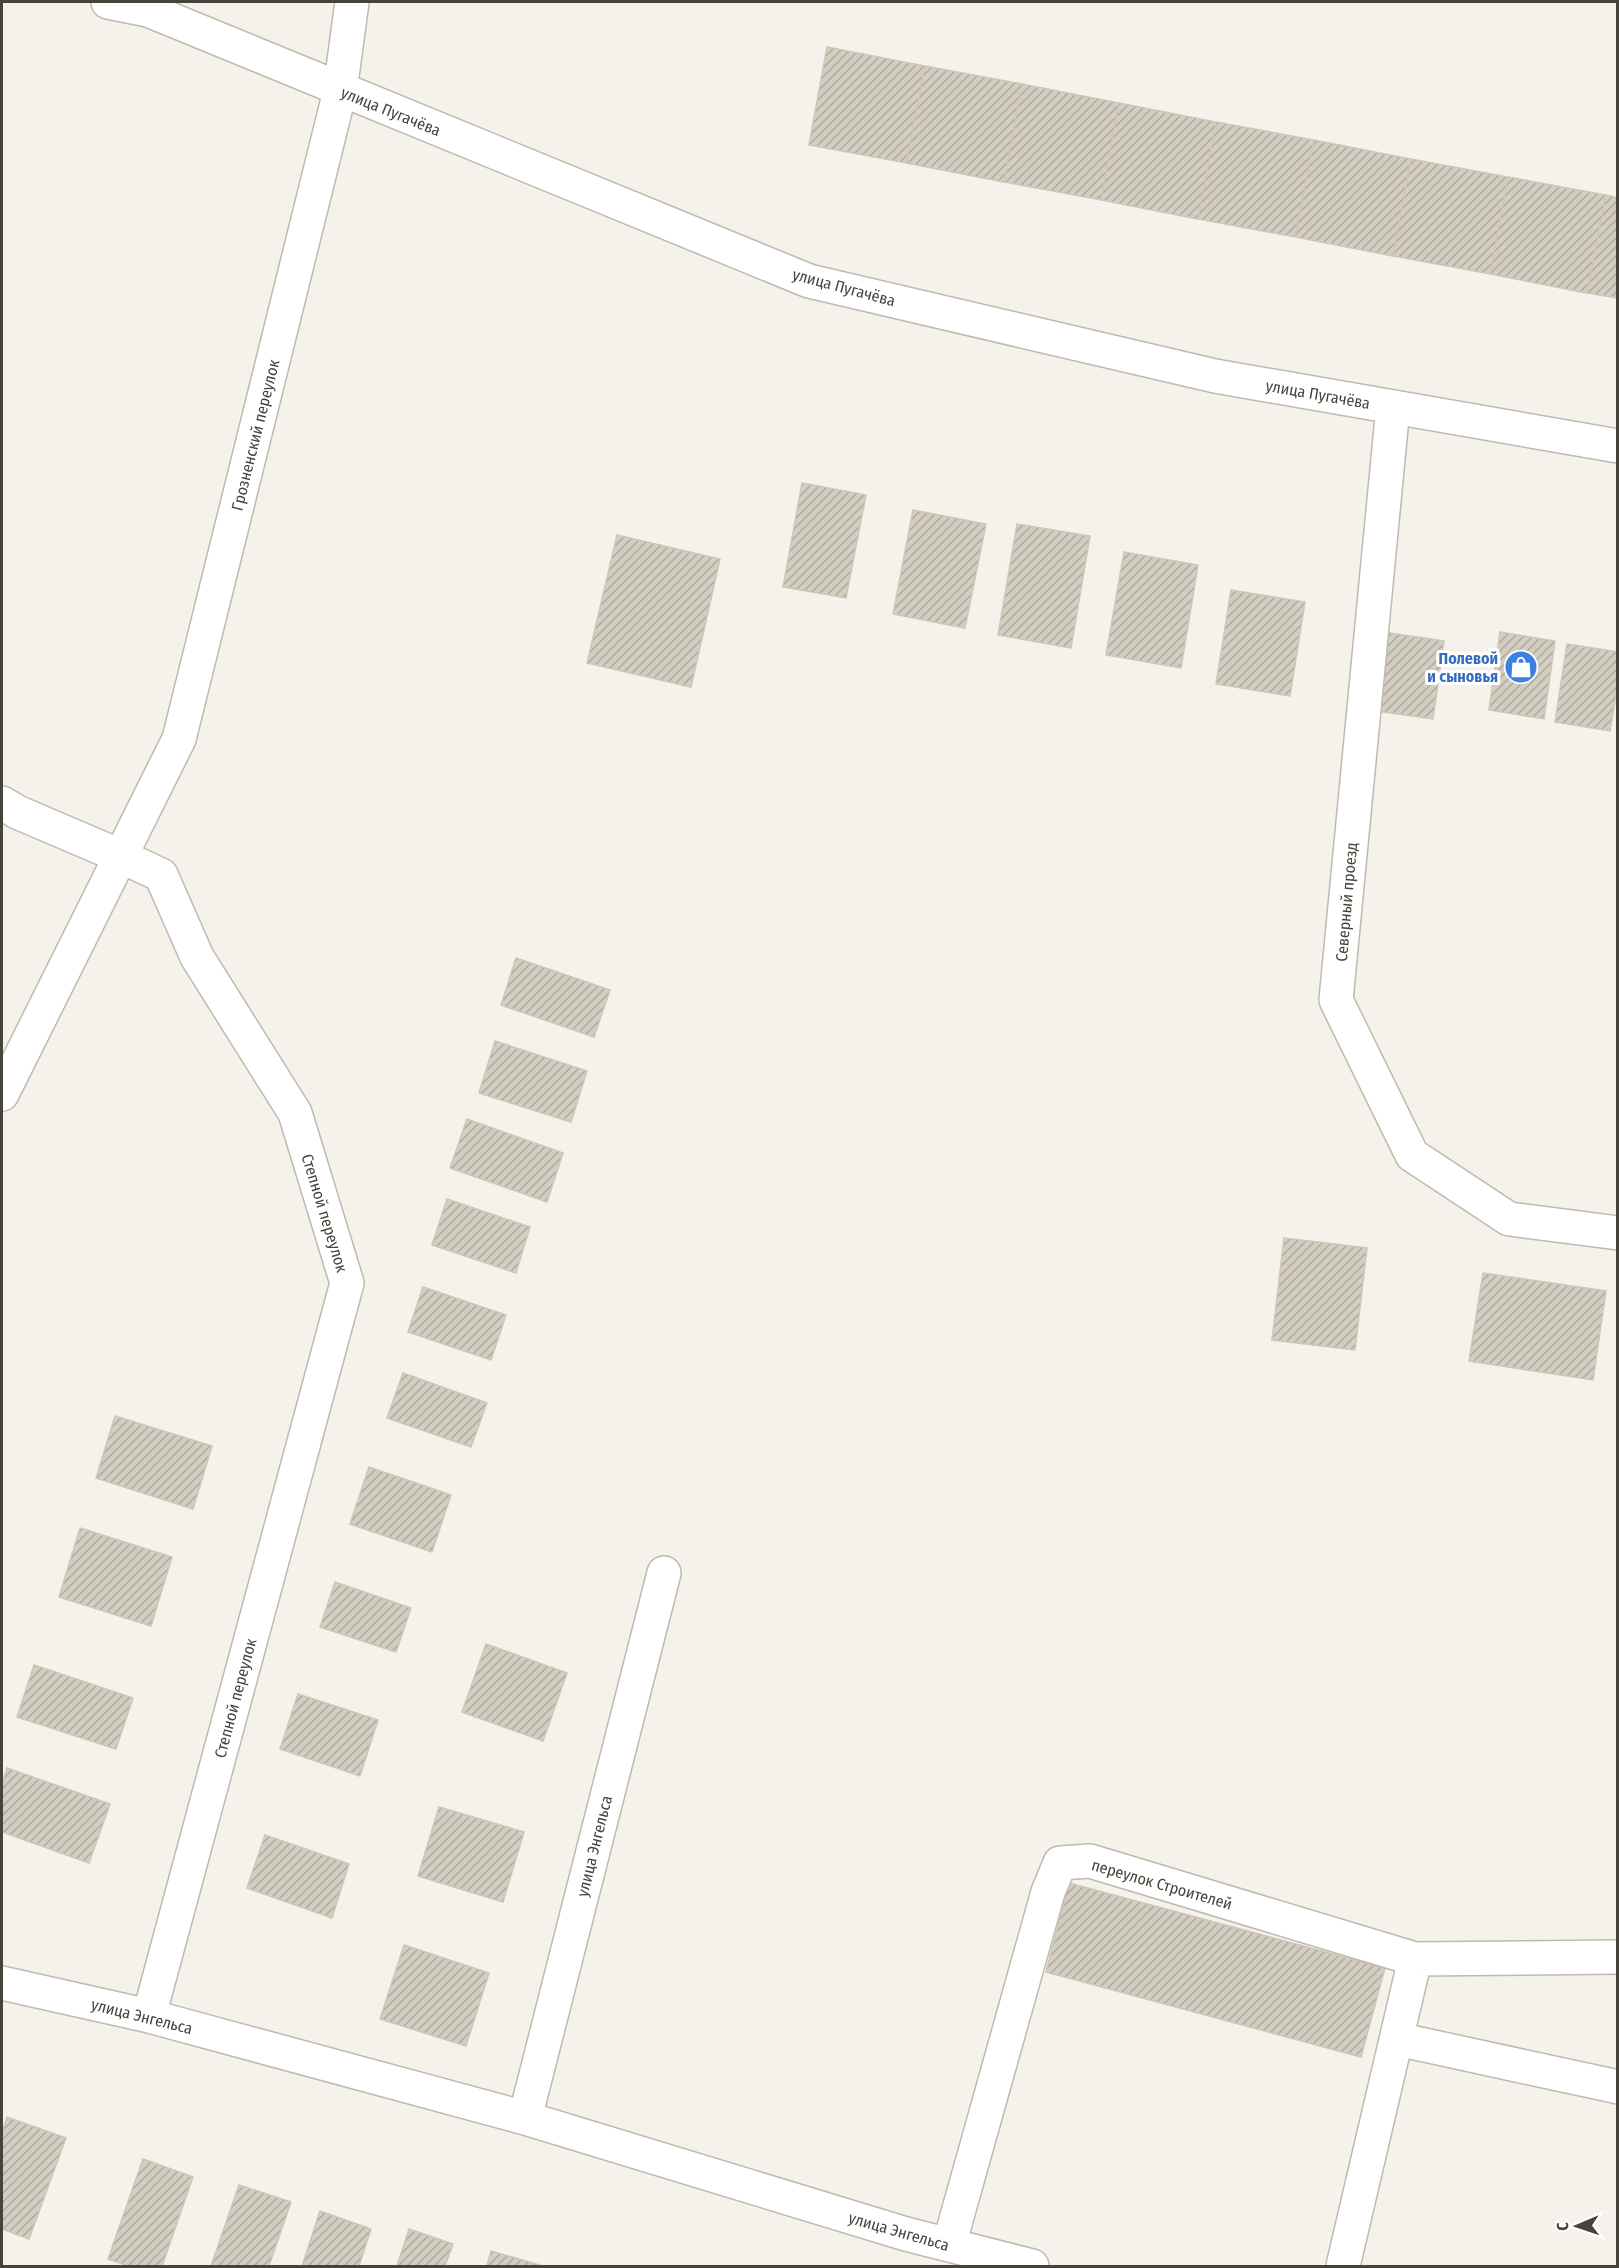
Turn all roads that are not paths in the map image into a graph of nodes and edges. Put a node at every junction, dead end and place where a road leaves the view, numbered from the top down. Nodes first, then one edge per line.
1 (108, 2) edge
2 (352, 2) edge
3 (340, 91) junction
4 (1393, 407) junction
5 (1617, 446) edge
6 (2, 802) edge
7 (120, 856) junction
8 (2, 1094) edge
9 (1617, 1233) edge
10 (664, 1573) dead end
11 (1617, 1957) edge
12 (1415, 1959) junction
13 (2, 1983) edge
14 (149, 2016) junction
15 (1397, 2039) junction
16 (1617, 2087) edge
17 (525, 2118) junction
18 (949, 2245) junction
19 (1032, 2266) edge
20 (1343, 2266) edge

1 - 3 street, улица Пугачёва
2 - 3 street, Грозненский переулок
3 - 4 street, улица Пугачёва
3 - 7 street, Грозненский переулок
4 - 5 street, улица Пугачёва
4 - 9 street, Северный проезд
6 - 7 street, Степной переулок
7 - 8 street
7 - 14 street, Степной переулок
10 - 17 street, улица Энгельса
11 - 12 street, переулок Строителей
12 - 15 street
12 - 18 street, переулок Строителей
13 - 14 street, улица Энгельса
14 - 17 street, улица Энгельса
15 - 16 street
15 - 20 street
17 - 18 street, улица Энгельса
18 - 19 street, улица Энгельса

